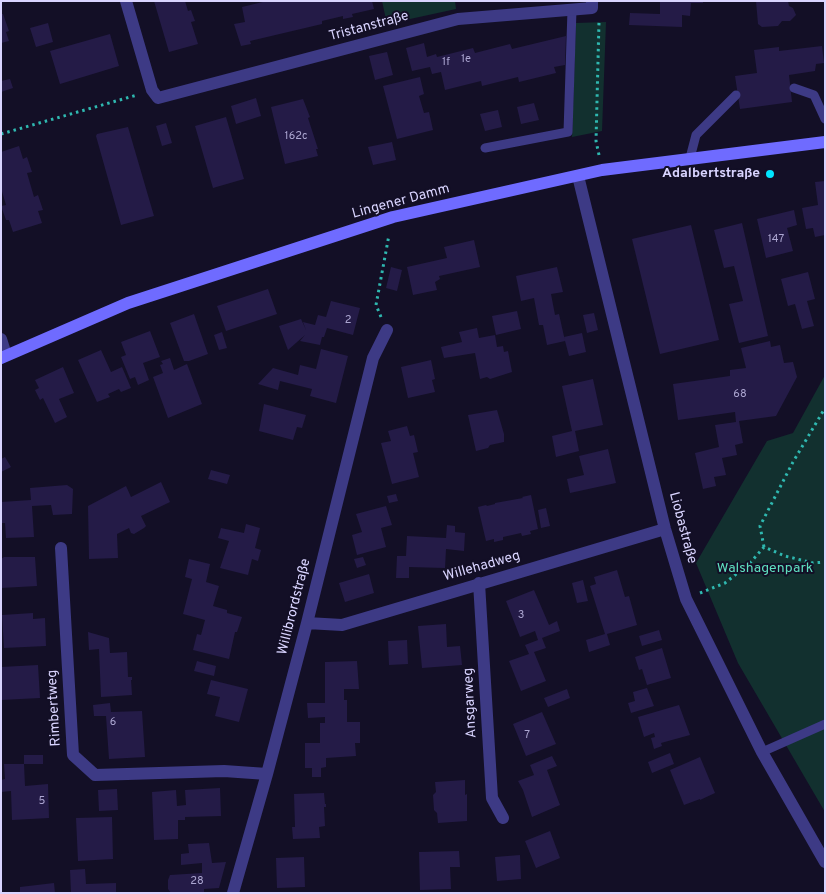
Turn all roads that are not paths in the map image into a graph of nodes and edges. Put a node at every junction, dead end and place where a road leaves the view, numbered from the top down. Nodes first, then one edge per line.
1 (126, 1) edge
2 (592, 5) edge
3 (572, 10) junction
4 (794, 88) dead end
5 (736, 95) dead end
6 (825, 119) edge
7 (825, 142) edge
8 (485, 148) dead end
9 (690, 158) junction
10 (578, 176) junction
11 (387, 330) road end
12 (1, 339) edge
13 (4, 356) edge
14 (665, 529) junction
15 (62, 548) dead end
16 (479, 583) junction
17 (307, 623) junction
18 (825, 724) edge
19 (762, 752) junction
20 (267, 774) junction
21 (503, 818) dead end
22 (825, 862) edge
23 (233, 893) edge

1 - 3 street, Tristanstraße
2 - 3 street, Tristanstraße
3 - 8 lane
4 - 6 lane
5 - 9 lane
7 - 9 main road, Lingener Damm
9 - 10 main road, Lingener Damm
10 - 13 main road, Lingener Damm
10 - 14 street, Liobastraße
11 - 17 street, Willibrordstraße
12 - 13 street
14 - 16 street, Willehadweg
14 - 19 street, Liobastraße
15 - 20 street, Rimbertweg
16 - 17 street, Willehadweg
16 - 21 street, Ansgarweg
17 - 20 street, Willibrordstraße
18 - 19 lane
19 - 22 street, Liobastraße
20 - 23 street, Willibrordstraße

